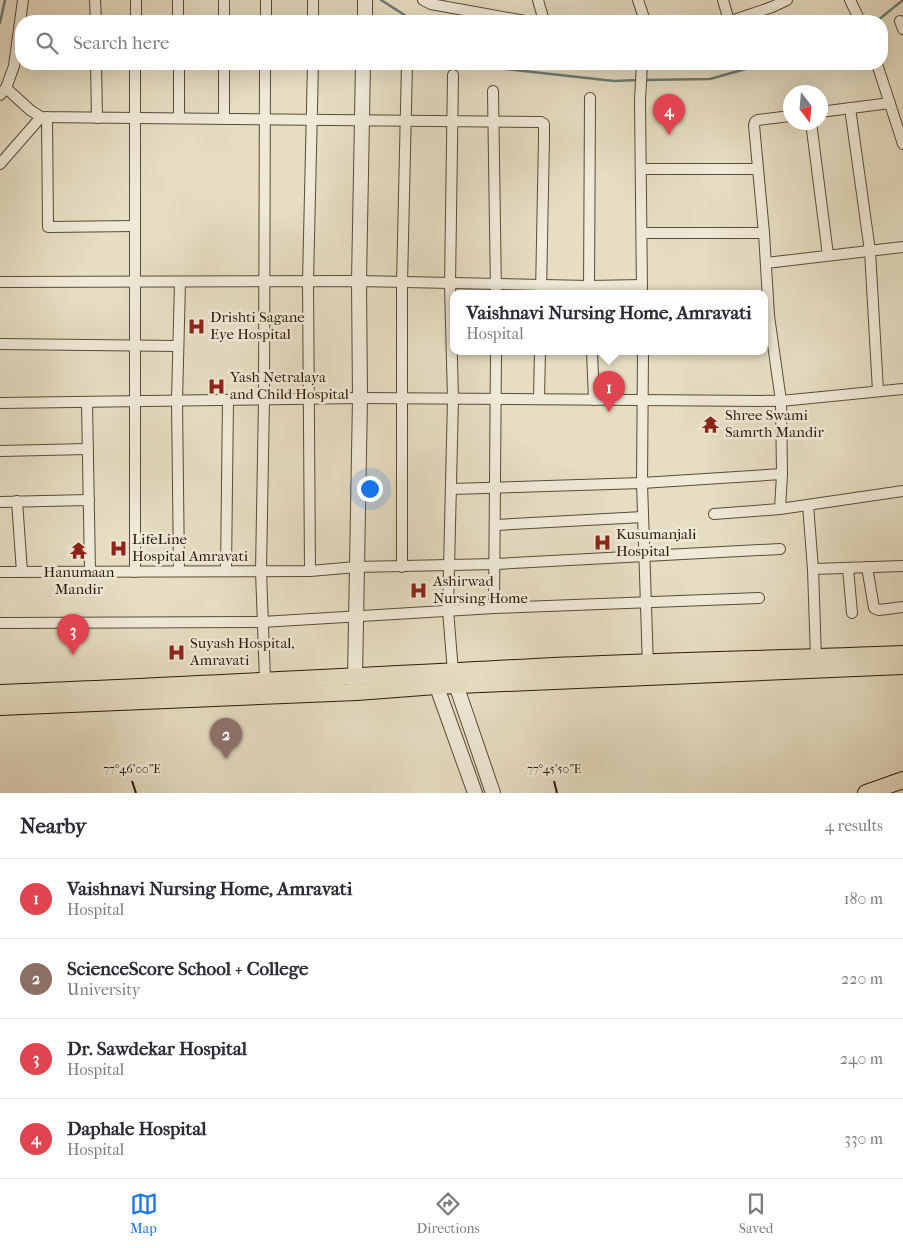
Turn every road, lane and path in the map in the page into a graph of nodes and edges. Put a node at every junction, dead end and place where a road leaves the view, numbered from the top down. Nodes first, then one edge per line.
1 (23, 0) edge
2 (95, 0) edge
3 (136, 0) edge
4 (178, 0) edge
5 (224, 0) edge
6 (266, 0) edge
7 (313, 0) edge
8 (365, 0) edge
9 (423, 0) edge
10 (461, 0) edge
11 (538, 0) edge
12 (638, 0) edge
13 (722, 0) edge
14 (787, 0) edge
15 (850, 0) edge
16 (464, 11) junction
17 (21, 15) edge
18 (96, 15) edge
19 (136, 15) edge
20 (178, 15) edge
21 (224, 15) edge
22 (266, 15) edge
23 (313, 15) edge
24 (364, 15) edge
25 (488, 15) edge
26 (542, 15) edge
27 (643, 15) edge
28 (728, 15) edge
29 (748, 15) edge
30 (858, 15) edge
31 (15, 59) edge
32 (96, 70) edge
33 (135, 70) edge
34 (179, 70) edge
35 (224, 70) edge
36 (266, 70) edge
37 (313, 70) edge
38 (364, 70) edge
39 (407, 70) edge
40 (641, 70) edge
41 (879, 70) edge
42 (453, 76) dead end
43 (3, 91) edge
44 (493, 91) dead end
45 (590, 98) dead end
46 (890, 103) junction
47 (850, 108) junction
48 (828, 111) edge
49 (44, 117) junction
50 (783, 117) edge
51 (97, 118) junction
52 (134, 118) junction
53 (179, 118) junction
54 (224, 118) junction
55 (265, 119) junction
56 (313, 119) junction
57 (362, 119) junction
58 (406, 120) junction
59 (452, 120) junction
60 (493, 120) junction
61 (812, 130) edge
62 (903, 144) edge
63 (0, 164) edge
64 (641, 169) junction
65 (757, 169) junction
66 (135, 226) junction
67 (642, 233) junction
68 (764, 233) junction
69 (903, 247) edge
70 (870, 250) junction
71 (828, 255) junction
72 (766, 263) junction
73 (308, 281) junction
74 (359, 281) junction
75 (0, 282) edge
76 (136, 282) junction
77 (180, 282) junction
78 (264, 282) junction
79 (402, 282) junction
80 (450, 284) junction
81 (496, 289) edge
82 (541, 289) edge
83 (642, 289) edge
84 (450, 290) edge
85 (589, 290) edge
86 (766, 290) edge
87 (768, 327) edge
88 (0, 344) edge
89 (136, 346) junction
90 (178, 346) junction
91 (452, 355) edge
92 (496, 355) edge
93 (540, 355) edge
94 (592, 355) edge
95 (643, 355) edge
96 (903, 389) edge
97 (878, 391) junction
98 (360, 398) junction
99 (310, 399) junction
100 (402, 399) junction
101 (453, 399) junction
102 (496, 399) junction
103 (539, 399) junction
104 (228, 400) junction
105 (264, 400) junction
106 (594, 400) junction
107 (643, 400) junction
108 (136, 401) junction
109 (177, 401) junction
110 (781, 401) junction
111 (87, 402) junction
112 (0, 403) edge
113 (88, 449) junction
114 (0, 450) edge
115 (782, 474) junction
116 (642, 483) junction
117 (496, 487) junction
118 (451, 489) junction
119 (903, 492) edge
120 (88, 500) junction
121 (17, 501) junction
122 (0, 502) edge
123 (808, 505) junction
124 (780, 509) junction
125 (714, 514) dead end
126 (643, 518) junction
127 (496, 525) junction
128 (780, 549) dead end
129 (644, 556) junction
130 (496, 564) junction
131 (449, 566) junction
132 (903, 566) edge
133 (356, 567) junction
134 (402, 567) junction
135 (868, 567) junction
136 (848, 568) junction
137 (813, 569) junction
138 (179, 571) junction
139 (226, 571) junction
140 (261, 571) junction
141 (310, 571) junction
142 (0, 572) edge
143 (22, 572) junction
144 (90, 572) junction
145 (135, 572) junction
146 (759, 598) dead end
147 (644, 601) junction
148 (903, 607) edge
149 (494, 608) junction
150 (448, 610) junction
151 (852, 613) dead end
152 (357, 615) junction
153 (262, 622) junction
154 (0, 624) edge
155 (903, 654) edge
156 (816, 658) junction
157 (903, 666) edge
158 (648, 670) junction
159 (454, 679) junction
160 (265, 680) junction
161 (434, 680) junction
162 (356, 685) junction
163 (0, 693) edge
164 (0, 707) edge
165 (903, 780) edge
166 (475, 793) edge
167 (493, 793) edge
168 (866, 793) edge

1 - 17 street
2 - 18 street
3 - 19 street
4 - 20 street
5 - 21 street
6 - 22 street
7 - 23 street
8 - 24 street
9 - 16 street
10 - 16 street
11 - 26 street
12 - 27 street
13 - 28 street
14 - 29 street
15 - 30 street
16 - 25 street
31 - 43 street
32 - 51 street
33 - 52 street
34 - 53 street
35 - 54 street
36 - 55 street
37 - 56 street
38 - 57 street
39 - 58 street
40 - 64 street
41 - 46 street
42 - 59 street
43 - 49 street
44 - 60 street
45 - 85 street
46 - 47 street
46 - 62 street
47 - 48 street
47 - 70 street
49 - 51 street
49 - 63 street
49 - 66 street
50 - 65 street
51 - 52 street
52 - 53 street
52 - 66 street
53 - 54 street
54 - 55 street
55 - 56 street
55 - 78 street
56 - 57 street
56 - 73 street
57 - 58 street
57 - 74 street
58 - 59 street
58 - 79 street
59 - 60 street
59 - 80 street
60 - 81 street
60 - 82 street
61 - 71 street
64 - 65 street
64 - 67 street
65 - 68 street
66 - 76 street
67 - 68 street
67 - 83 street
68 - 72 street
69 - 70 street
70 - 71 street
70 - 97 street
71 - 72 street
72 - 86 street
73 - 74 street
73 - 78 street
73 - 99 street
74 - 79 street
74 - 98 street
75 - 76 street
76 - 77 street
76 - 89 street
77 - 78 street
77 - 90 street
78 - 105 street
79 - 80 street
79 - 100 street
80 - 81 street
80 - 84 street
81 - 82 street
82 - 85 street
83 - 85 street
87 - 110 street
88 - 89 street
89 - 90 street
89 - 108 street
90 - 109 street
91 - 101 street
92 - 102 street
93 - 103 street
94 - 106 street
95 - 107 street
96 - 97 street
97 - 110 street
98 - 99 street
98 - 100 street
98 - 133 street
99 - 105 street
99 - 141 street
100 - 101 street
100 - 134 street
101 - 102 street
101 - 118 street
102 - 103 street
102 - 117 street
103 - 106 street
104 - 105 street
104 - 109 street
104 - 139 street
105 - 140 street
106 - 107 street
107 - 110 street
107 - 116 street
108 - 109 street
108 - 111 street
108 - 145 street
109 - 138 street
110 - 115 street
111 - 112 street
111 - 113 street
113 - 114 street
113 - 120 street
115 - 116 street
115 - 124 street
116 - 117 street
116 - 126 street
117 - 118 street
117 - 127 street
118 - 131 street
119 - 123 street
120 - 121 street
120 - 144 street
121 - 122 street
121 - 143 street
123 - 124 street
123 - 137 street
124 - 125 street
126 - 127 street
126 - 129 street
127 - 130 street
128 - 129 street
129 - 130 street
129 - 147 street
130 - 131 street
130 - 149 street
131 - 134 street
131 - 150 street
132 - 135 street
133 - 134 street
133 - 141 street
133 - 152 street
135 - 136 street
135 - 148 street
136 - 137 street
136 - 151 street
137 - 156 street
138 - 139 street
138 - 145 street
139 - 140 street
140 - 141 street
140 - 153 street
142 - 143 street
143 - 144 street
144 - 145 street
146 - 147 street
147 - 149 street
147 - 158 street
149 - 150 street
150 - 152 street
150 - 159 street
152 - 153 street
152 - 162 street
153 - 154 street
153 - 160 street
155 - 156 main road
156 - 158 main road
157 - 158 main road
158 - 159 main road
159 - 161 main road
159 - 167 street
160 - 162 main road
160 - 163 main road
161 - 162 main road
161 - 166 street
162 - 164 main road
165 - 168 main road

